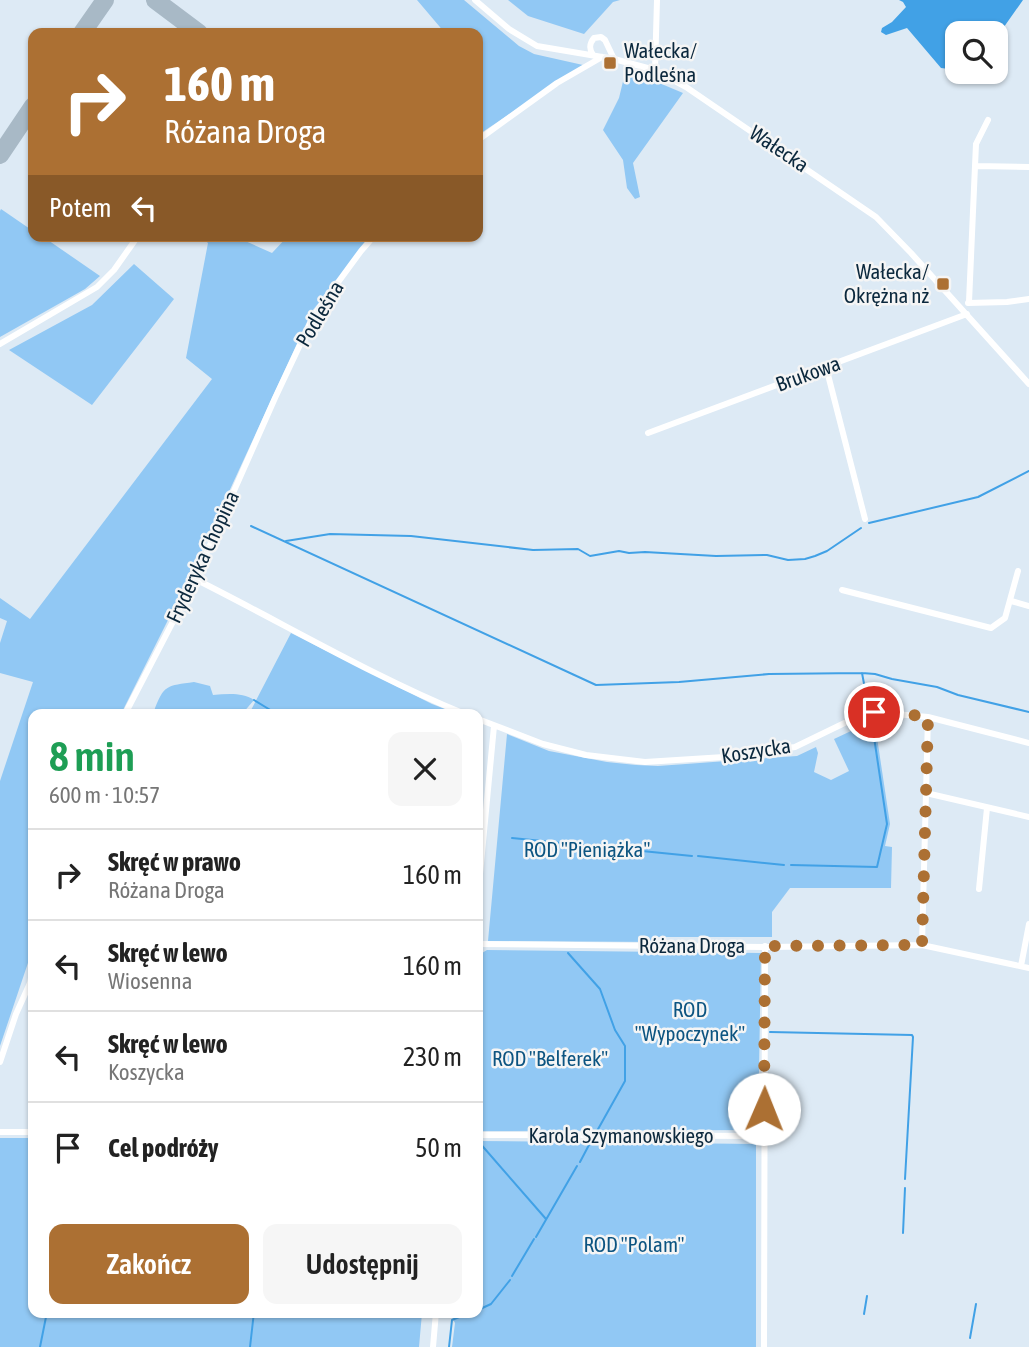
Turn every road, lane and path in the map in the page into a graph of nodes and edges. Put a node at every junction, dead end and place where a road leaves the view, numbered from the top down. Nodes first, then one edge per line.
1 (475, 0) edge
2 (657, 0) edge
3 (593, 55) junction
4 (602, 57) junction
5 (614, 59) junction
6 (655, 69) junction
7 (988, 120) dead end
8 (483, 136) edge
9 (975, 166) junction
10 (1029, 167) edge
11 (134, 242) edge
12 (369, 242) edge
13 (1029, 299) edge
14 (969, 302) junction
15 (960, 307) junction
16 (967, 314) junction
17 (0, 344) edge
18 (826, 367) junction
19 (1029, 384) edge
20 (275, 398) joint
21 (648, 433) dead end
22 (866, 519) dead end
23 (1018, 571) dead end
24 (195, 579) junction
25 (842, 590) dead end
26 (1011, 601) junction
27 (1029, 606) edge
28 (128, 709) edge
29 (452, 709) edge
30 (928, 717) junction
31 (483, 721) edge
32 (494, 726) junction
33 (1029, 743) edge
34 (926, 793) junction
35 (987, 808) junction
36 (1029, 817) edge
37 (483, 842) edge
38 (979, 889) dead end
39 (1029, 924) edge
40 (483, 944) edge
41 (922, 945) junction
42 (765, 946) junction
43 (1025, 967) edge
44 (28, 987) edge
45 (0, 1062) edge
46 (0, 1132) edge
47 (28, 1132) edge
48 (483, 1135) edge
49 (764, 1136) junction
50 (435, 1318) edge
51 (433, 1347) edge
52 (764, 1347) edge

1 - 3 street, Wałecka
2 - 6 street
3 - 4 street, Wałecka
3 - 5 street
4 - 5 street, Wałecka
4 - 8 street
5 - 6 street, Wałecka
6 - 15 street, Wałecka
7 - 9 street
9 - 10 street
9 - 14 street
11 - 17 street
12 - 20 street, Podleśna
13 - 14 street
14 - 15 street
15 - 16 street, Wałecka
16 - 18 street, Brukowa
16 - 19 street, Wałecka
18 - 21 street, Brukowa
18 - 22 street
20 - 24 street, Fryderyka Chopina
23 - 26 street
24 - 28 street, Fryderyka Chopina
24 - 29 street
25 - 26 street
26 - 27 street
30 - 32 street, Koszycka
30 - 33 street, Koszycka
30 - 34 street
31 - 32 street, Koszycka
32 - 37 street
34 - 35 street
34 - 41 street
35 - 36 street
35 - 38 street
39 - 43 street
40 - 42 street, Różana Droga
41 - 42 street, Różana Droga
41 - 43 street, Różana Droga
42 - 49 street
44 - 45 street
46 - 47 street
48 - 49 street, Karola Szymanowskiego
49 - 52 street
50 - 51 street

